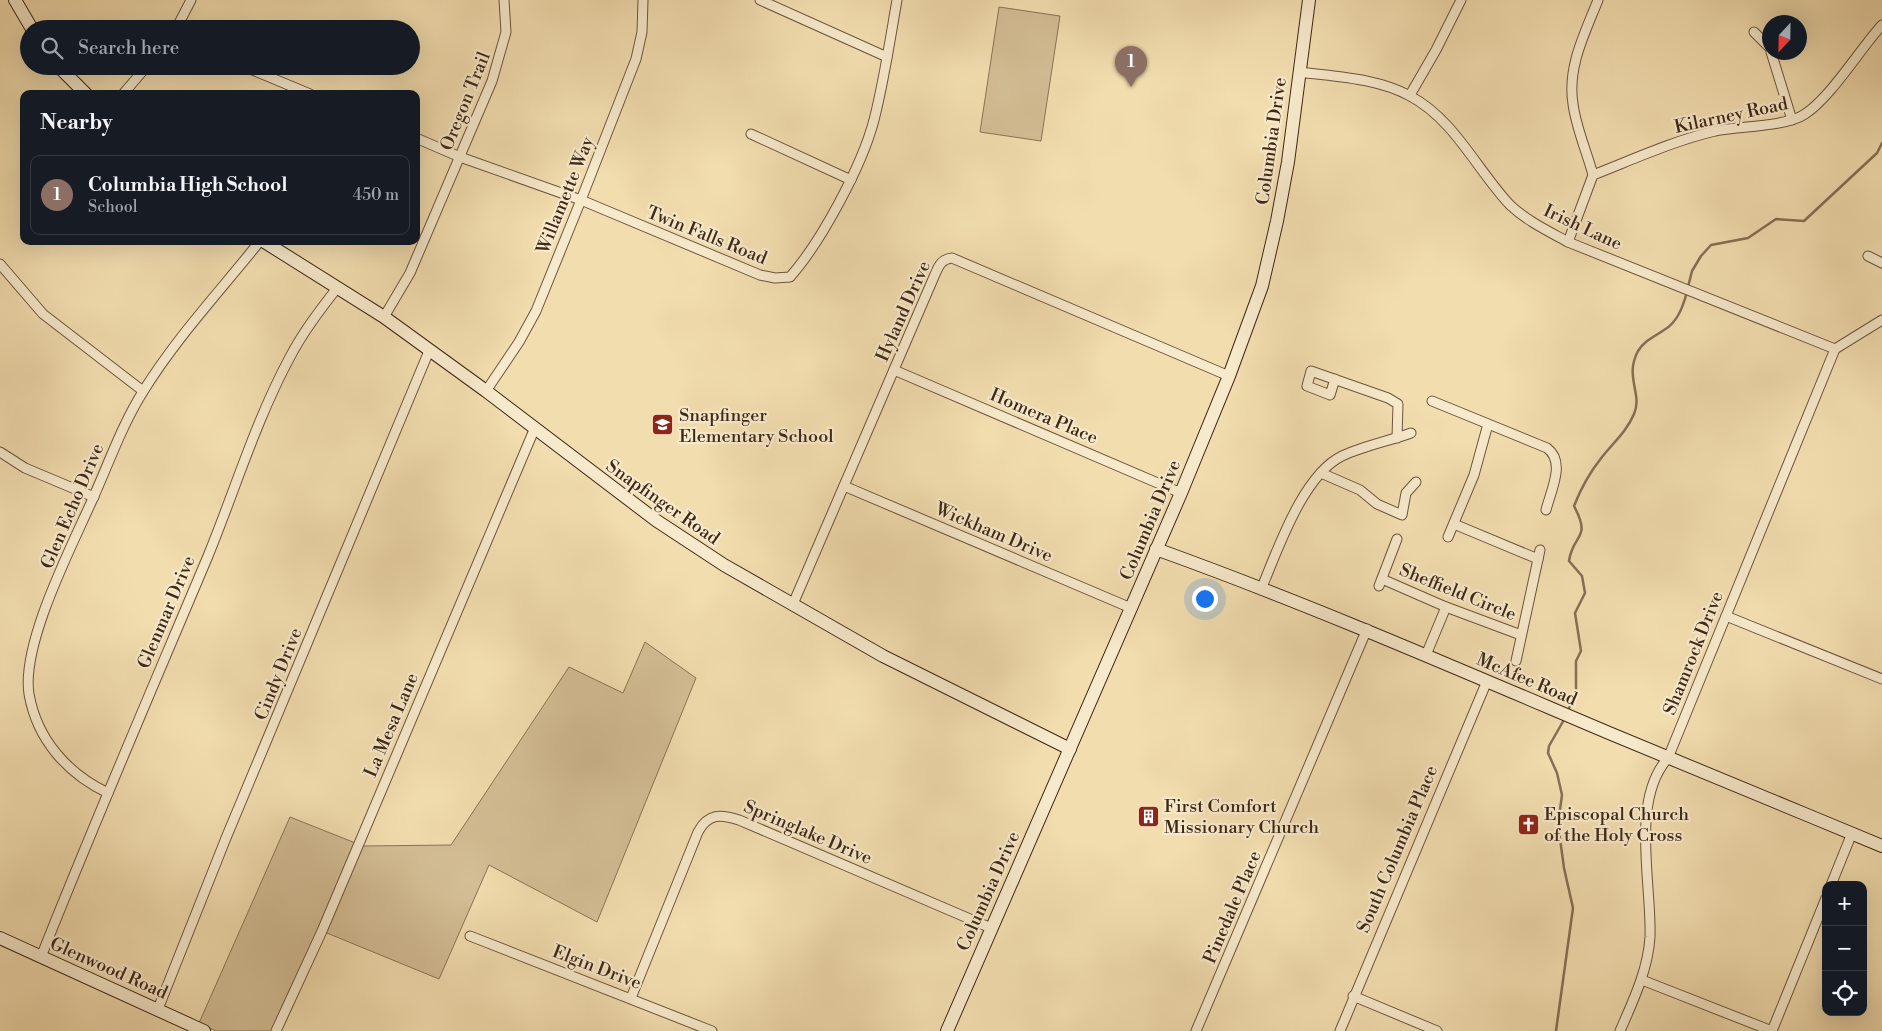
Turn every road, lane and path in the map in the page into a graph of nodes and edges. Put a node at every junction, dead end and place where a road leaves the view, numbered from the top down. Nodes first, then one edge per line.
1 (15, 0) edge
2 (191, 0) edge
3 (504, 0) edge
4 (644, 0) edge
5 (760, 0) edge
6 (897, 0) edge
7 (1309, 0) edge
8 (1461, 0) edge
9 (1598, 0) edge
10 (27, 20) edge
11 (181, 20) edge
12 (1882, 25) edge
13 (1754, 32) dead end
14 (1762, 40) edge
15 (887, 57) junction
16 (1773, 60) edge
17 (1299, 72) junction
18 (67, 75) edge
19 (139, 75) edge
20 (265, 75) edge
21 (82, 90) edge
22 (126, 90) edge
23 (300, 90) edge
24 (1410, 95) junction
25 (1792, 120) junction
26 (751, 134) dead end
27 (420, 140) edge
28 (460, 157) junction
29 (1593, 175) junction
30 (851, 180) junction
31 (581, 200) junction
32 (1568, 242) junction
33 (259, 245) edge
34 (268, 245) edge
35 (1868, 256) dead end
36 (1882, 263) edge
37 (0, 264) edge
38 (337, 288) junction
39 (384, 318) junction
40 (1882, 320) edge
41 (1834, 349) junction
42 (429, 351) junction
43 (894, 370) junction
44 (1229, 376) junction
45 (1335, 379) dead end
46 (143, 391) junction
47 (486, 391) junction
48 (1432, 401) dead end
49 (1488, 424) junction
50 (534, 430) junction
51 (1411, 433) dead end
52 (1397, 438) junction
53 (0, 452) edge
54 (1321, 473) junction
55 (1416, 482) dead end
56 (844, 486) junction
57 (1181, 493) junction
58 (94, 497) junction
59 (1546, 510) dead end
60 (1454, 524) junction
61 (1448, 537) dead end
62 (1397, 539) dead end
63 (1156, 549) junction
64 (1262, 587) junction
65 (793, 604) junction
66 (1446, 607) junction
67 (1131, 608) junction
68 (1726, 616) junction
69 (1367, 629) junction
70 (1521, 635) junction
71 (1426, 655) junction
72 (1516, 661) dead end
73 (1882, 679) edge
74 (1487, 682) junction
75 (1070, 749) junction
76 (1668, 758) junction
77 (108, 793) junction
78 (1852, 833) junction
79 (1882, 846) edge
80 (1833, 881) edge
81 (1822, 908) edge
82 (991, 928) junction
83 (470, 936) dead end
84 (0, 938) edge
85 (41, 957) junction
86 (1642, 980) junction
87 (1353, 996) junction
88 (632, 998) junction
89 (158, 1009) junction
90 (204, 1031) edge
91 (276, 1031) edge
92 (712, 1031) edge
93 (947, 1031) edge
94 (1196, 1031) edge
95 (1340, 1031) edge
96 (1437, 1031) edge
97 (1620, 1031) edge
98 (1772, 1031) edge

1 - 10 street
2 - 11 street
3 - 28 street, Oregon Trail
4 - 31 street, Willamette Way
5 - 15 street
6 - 15 street, Twin Falls Road
7 - 17 street, Columbia Drive
8 - 24 street
9 - 29 street
12 - 25 street, Kilarney Road
13 - 14 street
15 - 30 street, Twin Falls Road
16 - 25 street
17 - 24 street, Irish Lane
17 - 44 street, Columbia Drive
18 - 21 street
19 - 22 street
20 - 23 street
24 - 32 street, Irish Lane
25 - 29 street, Kilarney Road
26 - 30 street
27 - 28 street, Twin Falls Road
28 - 31 street, Twin Falls Road
28 - 39 street, Oregon Trail
29 - 32 street
30 - 31 street, Twin Falls Road
31 - 47 street, Willamette Way
32 - 41 street, Irish Lane
33 - 46 street, Glen Echo Drive
34 - 38 street, Snapfinger Road
35 - 36 street
37 - 46 street
38 - 39 street, Snapfinger Road
38 - 77 street, Glenmar Drive
39 - 42 street, Snapfinger Road
40 - 41 street
41 - 68 street, Shamrock Drive
42 - 47 street, Snapfinger Road
42 - 89 street, Cindy Drive
43 - 44 street, Hyland Drive
43 - 56 street, Hyland Drive
43 - 57 street, Homera Place
44 - 57 street, Columbia Drive
45 - 52 street
46 - 58 street, Glen Echo Drive
47 - 50 street, Snapfinger Road
48 - 49 street
49 - 59 street
49 - 60 street
50 - 65 street, Snapfinger Road
50 - 91 street, La Mesa Lane
51 - 52 street
52 - 54 street
53 - 58 street
54 - 55 street
54 - 64 street
56 - 65 street, Hyland Drive
56 - 67 street, Wickham Drive
57 - 63 street, Columbia Drive
58 - 77 street, Glen Echo Drive
60 - 61 street
60 - 70 street
62 - 66 street, Sheffield Circle
63 - 64 street, McAfee Road
63 - 67 street, Columbia Drive
64 - 69 street, McAfee Road
65 - 75 street, Snapfinger Road
66 - 70 street, Sheffield Circle
66 - 71 street
67 - 75 street, Columbia Drive
68 - 73 street
68 - 76 street, Shamrock Drive
69 - 71 street, McAfee Road
69 - 94 street, Pinedale Place
70 - 72 street
71 - 74 street, McAfee Road
74 - 76 street, McAfee Road
74 - 87 street, South Columbia Place
75 - 82 street, Columbia Drive
76 - 78 street, McAfee Road
76 - 86 street, Shamrock Drive
77 - 85 street, Glenmar Drive
78 - 79 street, McAfee Road
78 - 80 street
81 - 98 street
82 - 88 street, Springlake Drive
82 - 93 street, Columbia Drive
83 - 88 street, Elgin Drive
84 - 85 street, Glenwood Road
85 - 89 street, Glenwood Road
86 - 97 street, Shamrock Drive
86 - 98 street
87 - 95 street, South Columbia Place
87 - 96 street
88 - 92 street, Elgin Drive
89 - 90 street, Glenwood Road

